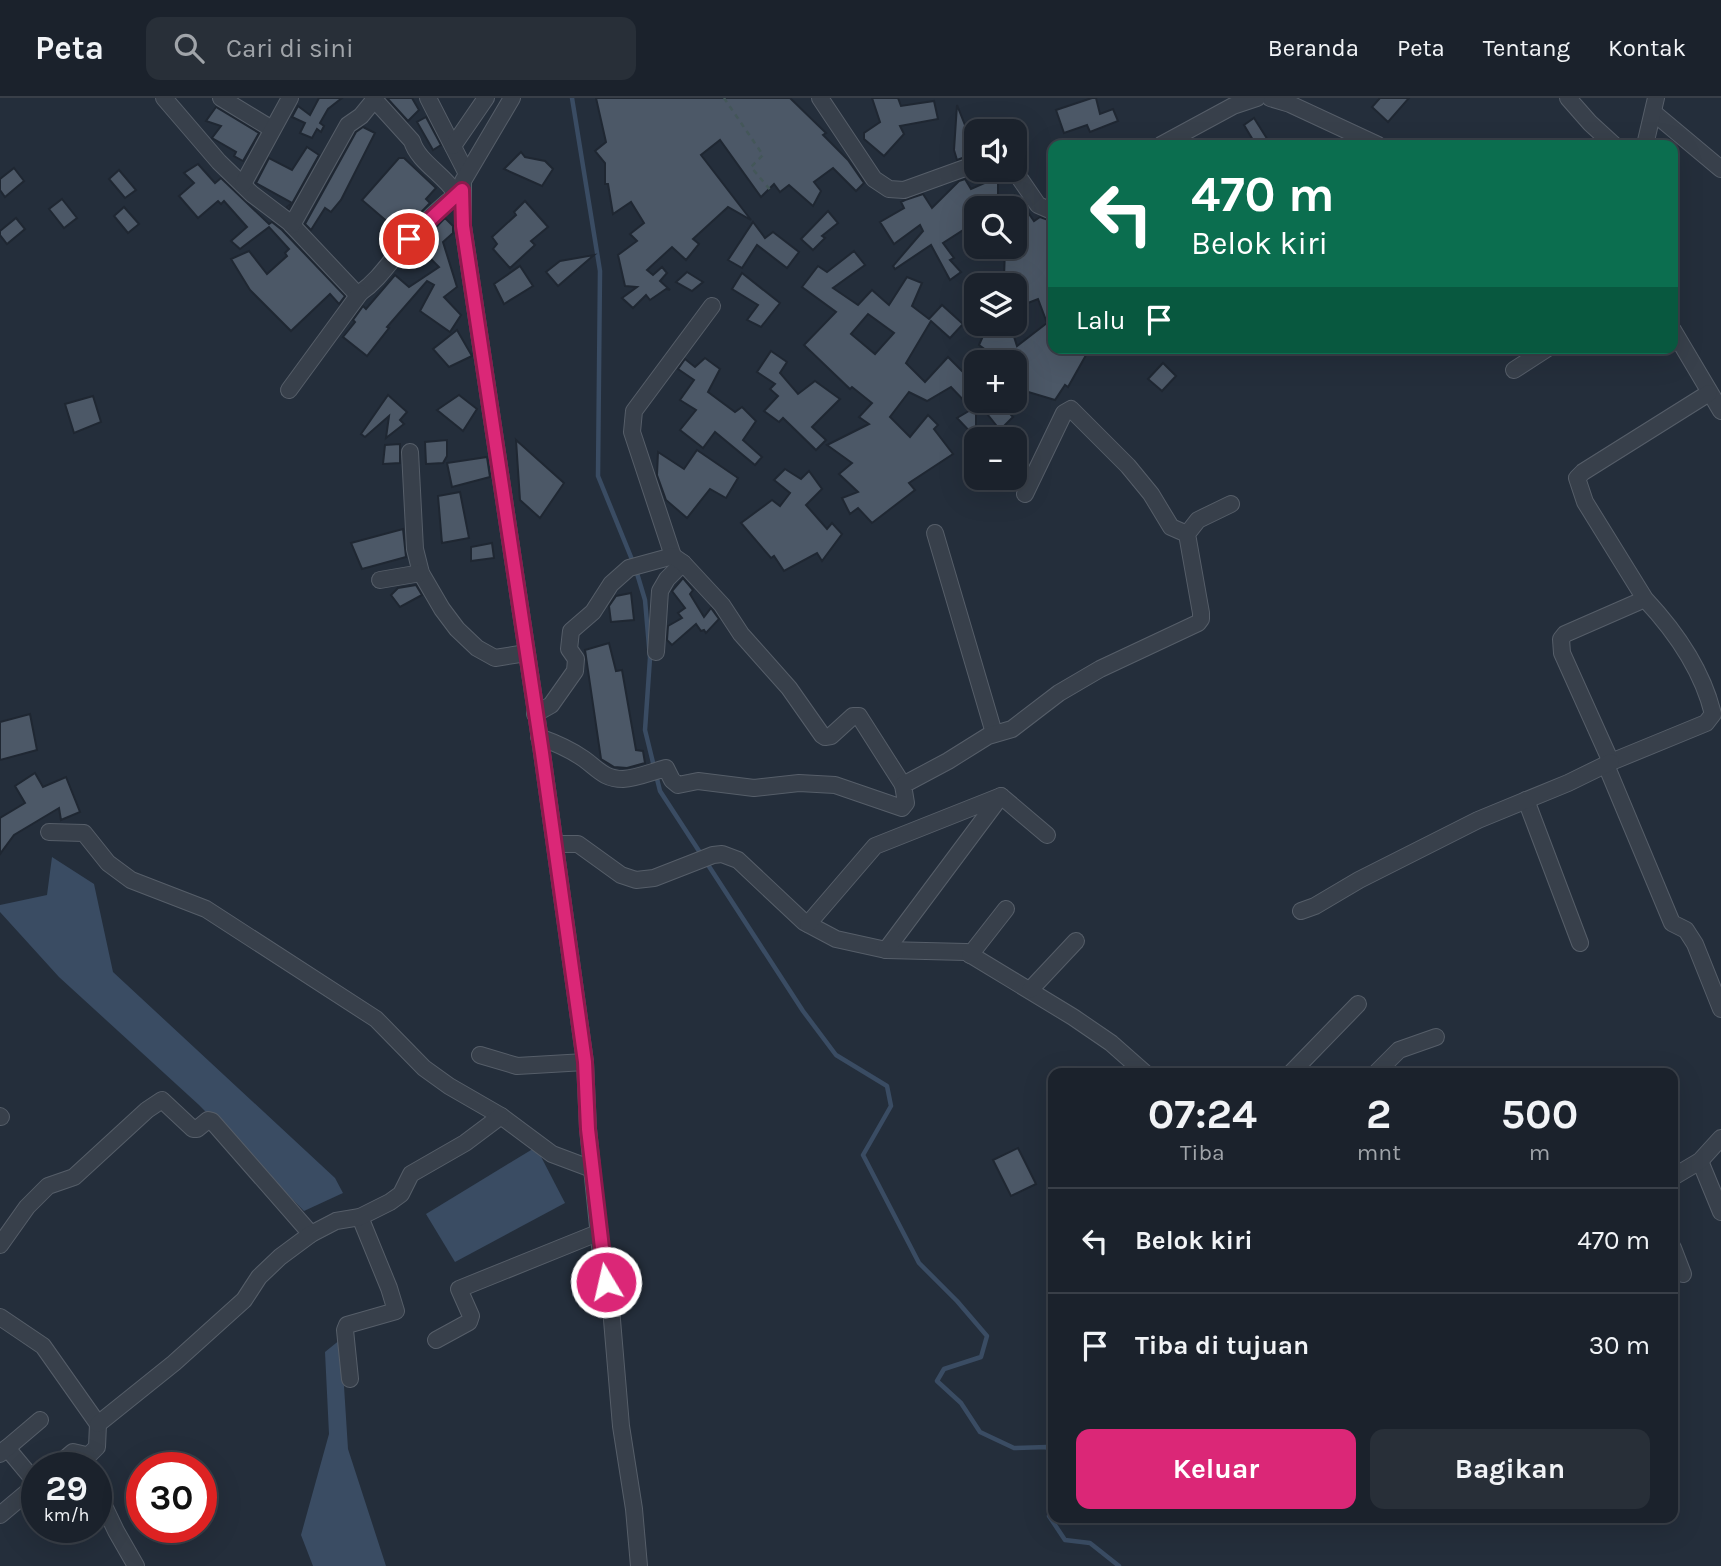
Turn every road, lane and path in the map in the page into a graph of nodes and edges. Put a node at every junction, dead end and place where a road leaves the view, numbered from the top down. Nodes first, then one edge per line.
1 (164, 98) edge
2 (221, 98) edge
3 (290, 98) edge
4 (428, 98) edge
5 (486, 98) edge
6 (512, 98) edge
7 (724, 98) edge
8 (820, 98) edge
9 (1257, 98) edge
10 (1270, 98) edge
11 (1568, 98) edge
12 (374, 99) edge
13 (1655, 105) edge
14 (272, 129) junction
15 (1170, 140) edge
16 (1367, 140) edge
17 (1609, 140) edge
18 (1646, 140) edge
19 (453, 146) junction
20 (964, 168) edge
21 (1721, 169) edge
22 (466, 172) junction
23 (1022, 182) edge
24 (243, 184) junction
25 (459, 192) junction
26 (772, 192) dead end
27 (1048, 209) edge
28 (292, 225) junction
29 (359, 293) junction
30 (712, 306) dead end
31 (1678, 339) edge
32 (1539, 354) edge
33 (1514, 370) dead end
34 (289, 390) dead end
35 (1709, 393) junction
36 (1721, 411) edge
37 (410, 452) dead end
38 (1025, 494) dead end
39 (1231, 504) dead end
40 (935, 533) dead end
41 (1187, 534) junction
42 (678, 560) junction
43 (421, 573) junction
44 (380, 580) dead end
45 (1644, 598) junction
46 (656, 652) dead end
47 (526, 653) junction
48 (535, 714) junction
49 (994, 733) junction
50 (539, 737) junction
51 (1609, 764) junction
52 (903, 785) junction
53 (1001, 796) junction
54 (1526, 800) junction
55 (50, 832) dead end
56 (1047, 835) dead end
57 (555, 844) junction
58 (1006, 908) dead end
59 (1301, 911) dead end
60 (808, 924) junction
61 (1076, 941) dead end
62 (1580, 943) dead end
63 (886, 950) junction
64 (970, 955) junction
65 (1030, 990) junction
66 (1358, 1004) dead end
67 (1721, 1009) edge
68 (1436, 1037) dead end
69 (480, 1055) dead end
70 (585, 1062) junction
71 (1139, 1068) edge
72 (1295, 1068) edge
73 (1381, 1068) edge
74 (501, 1116) junction
75 (1721, 1138) edge
76 (1700, 1161) junction
77 (592, 1169) junction
78 (1678, 1174) edge
79 (1721, 1212) edge
80 (360, 1217) junction
81 (600, 1233) junction
82 (312, 1234) junction
83 (0, 1245) edge
84 (1678, 1261) edge
85 (1683, 1274) dead end
86 (0, 1317) edge
87 (436, 1340) dead end
88 (350, 1379) dead end
89 (40, 1420) dead end
90 (98, 1423) junction
91 (4, 1451) edge
92 (94, 1452) edge
93 (21, 1468) edge
94 (21, 1497) edge
95 (0, 1515) edge
96 (112, 1523) edge
97 (136, 1566) edge
98 (639, 1566) edge

1 - 24 street
2 - 14 street
3 - 14 street
4 - 19 street
5 - 19 street
6 - 22 street
7 - 26 path
8 - 20 street
9 - 15 street
10 - 16 street
11 - 17 street
12 - 25 street
12 - 28 street
13 - 18 street
13 - 21 street
14 - 24 street
19 - 22 street
22 - 25 street
23 - 27 street
24 - 28 street
25 - 29 street
25 - 47 street
28 - 29 street
29 - 34 street
30 - 42 street
31 - 35 street
32 - 33 street
35 - 36 street
35 - 45 street
37 - 43 street
38 - 41 street
39 - 41 street
40 - 49 street
41 - 49 street
42 - 46 street
42 - 48 street
42 - 52 street
43 - 44 street
43 - 47 street
45 - 51 street
45 - 51 street
47 - 48 street
48 - 50 street
49 - 52 street
50 - 52 street
50 - 57 street
51 - 54 street
51 - 67 street
53 - 56 street
53 - 60 street
53 - 63 street
54 - 59 street
54 - 62 street
55 - 74 street
57 - 60 street
57 - 70 street
58 - 64 street
60 - 63 street
61 - 65 street
63 - 64 street
64 - 65 street
65 - 71 street
66 - 72 street
68 - 73 street
69 - 70 street
70 - 77 street
74 - 77 street
74 - 80 street
75 - 76 street
76 - 78 street
76 - 79 street
77 - 81 street
80 - 82 street
80 - 88 street
81 - 87 street
81 - 98 street
82 - 83 street
82 - 90 street
84 - 85 street
86 - 90 street
89 - 91 street
90 - 92 street
91 - 93 street
94 - 95 street
96 - 97 street

